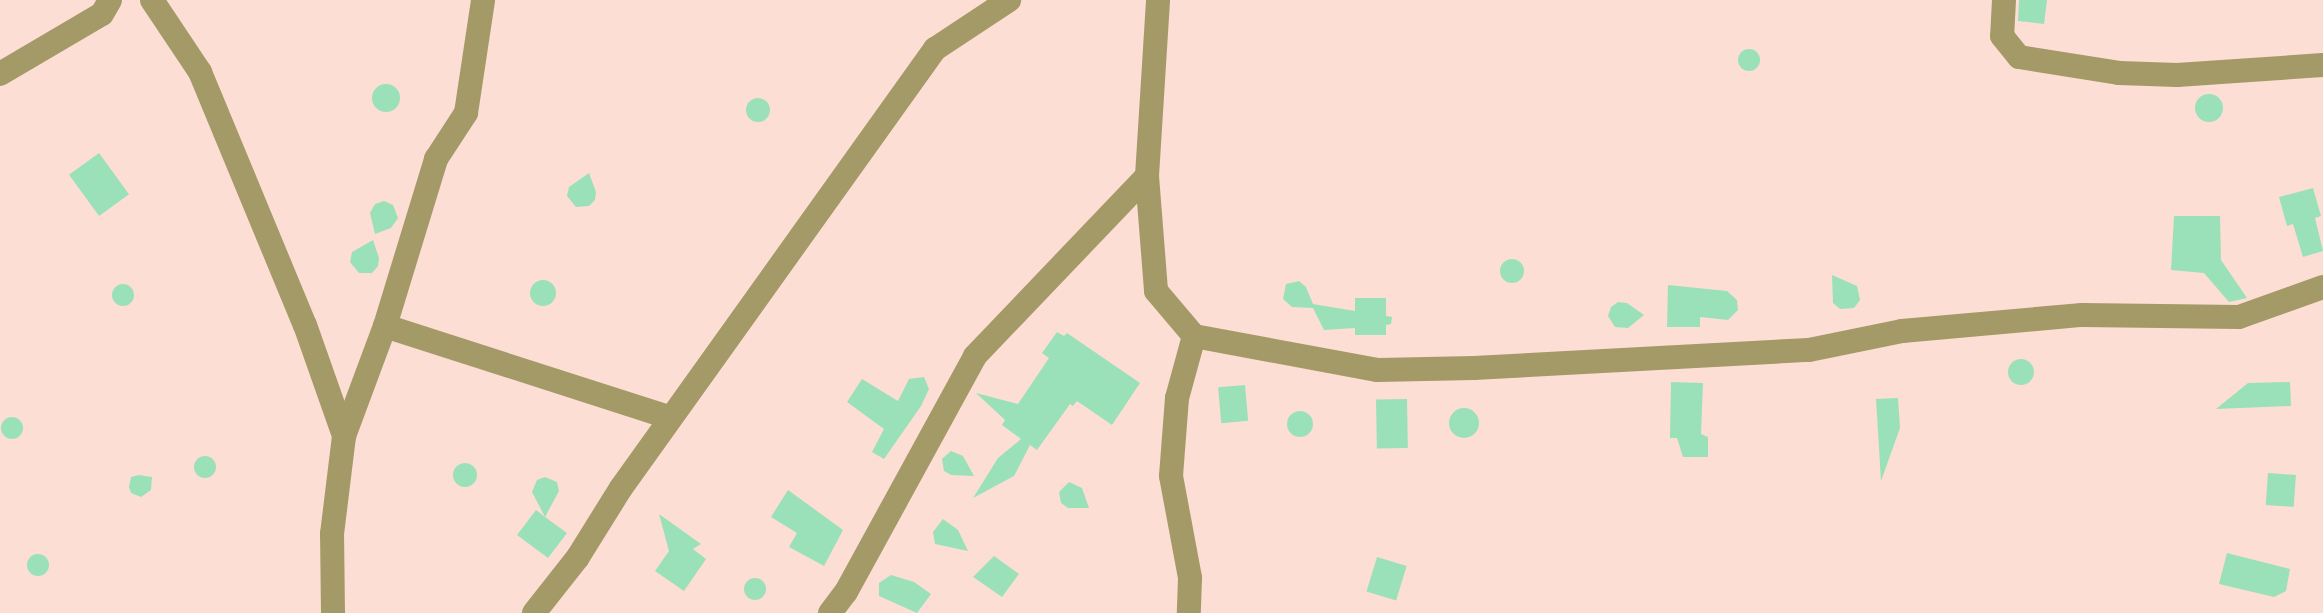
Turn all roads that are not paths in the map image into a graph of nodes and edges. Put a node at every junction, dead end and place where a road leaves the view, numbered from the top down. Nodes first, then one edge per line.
1 (110, 0) edge
2 (152, 0) edge
3 (483, 0) edge
4 (1009, 0) edge
5 (1158, 0) edge
6 (2004, 0) edge
7 (2323, 65) edge
8 (0, 74) edge
9 (1147, 176) junction
10 (2323, 287) edge
11 (385, 326) junction
12 (1194, 336) junction
13 (671, 418) junction
14 (344, 436) junction
15 (333, 613) edge
16 (534, 613) edge
17 (830, 613) edge
18 (1189, 613) edge

1 - 8 street
2 - 14 street
3 - 11 street
4 - 13 street
5 - 9 street
6 - 7 street
9 - 12 street
9 - 17 street
10 - 12 street
11 - 13 street
11 - 14 street
12 - 18 street
13 - 16 street
14 - 15 street

